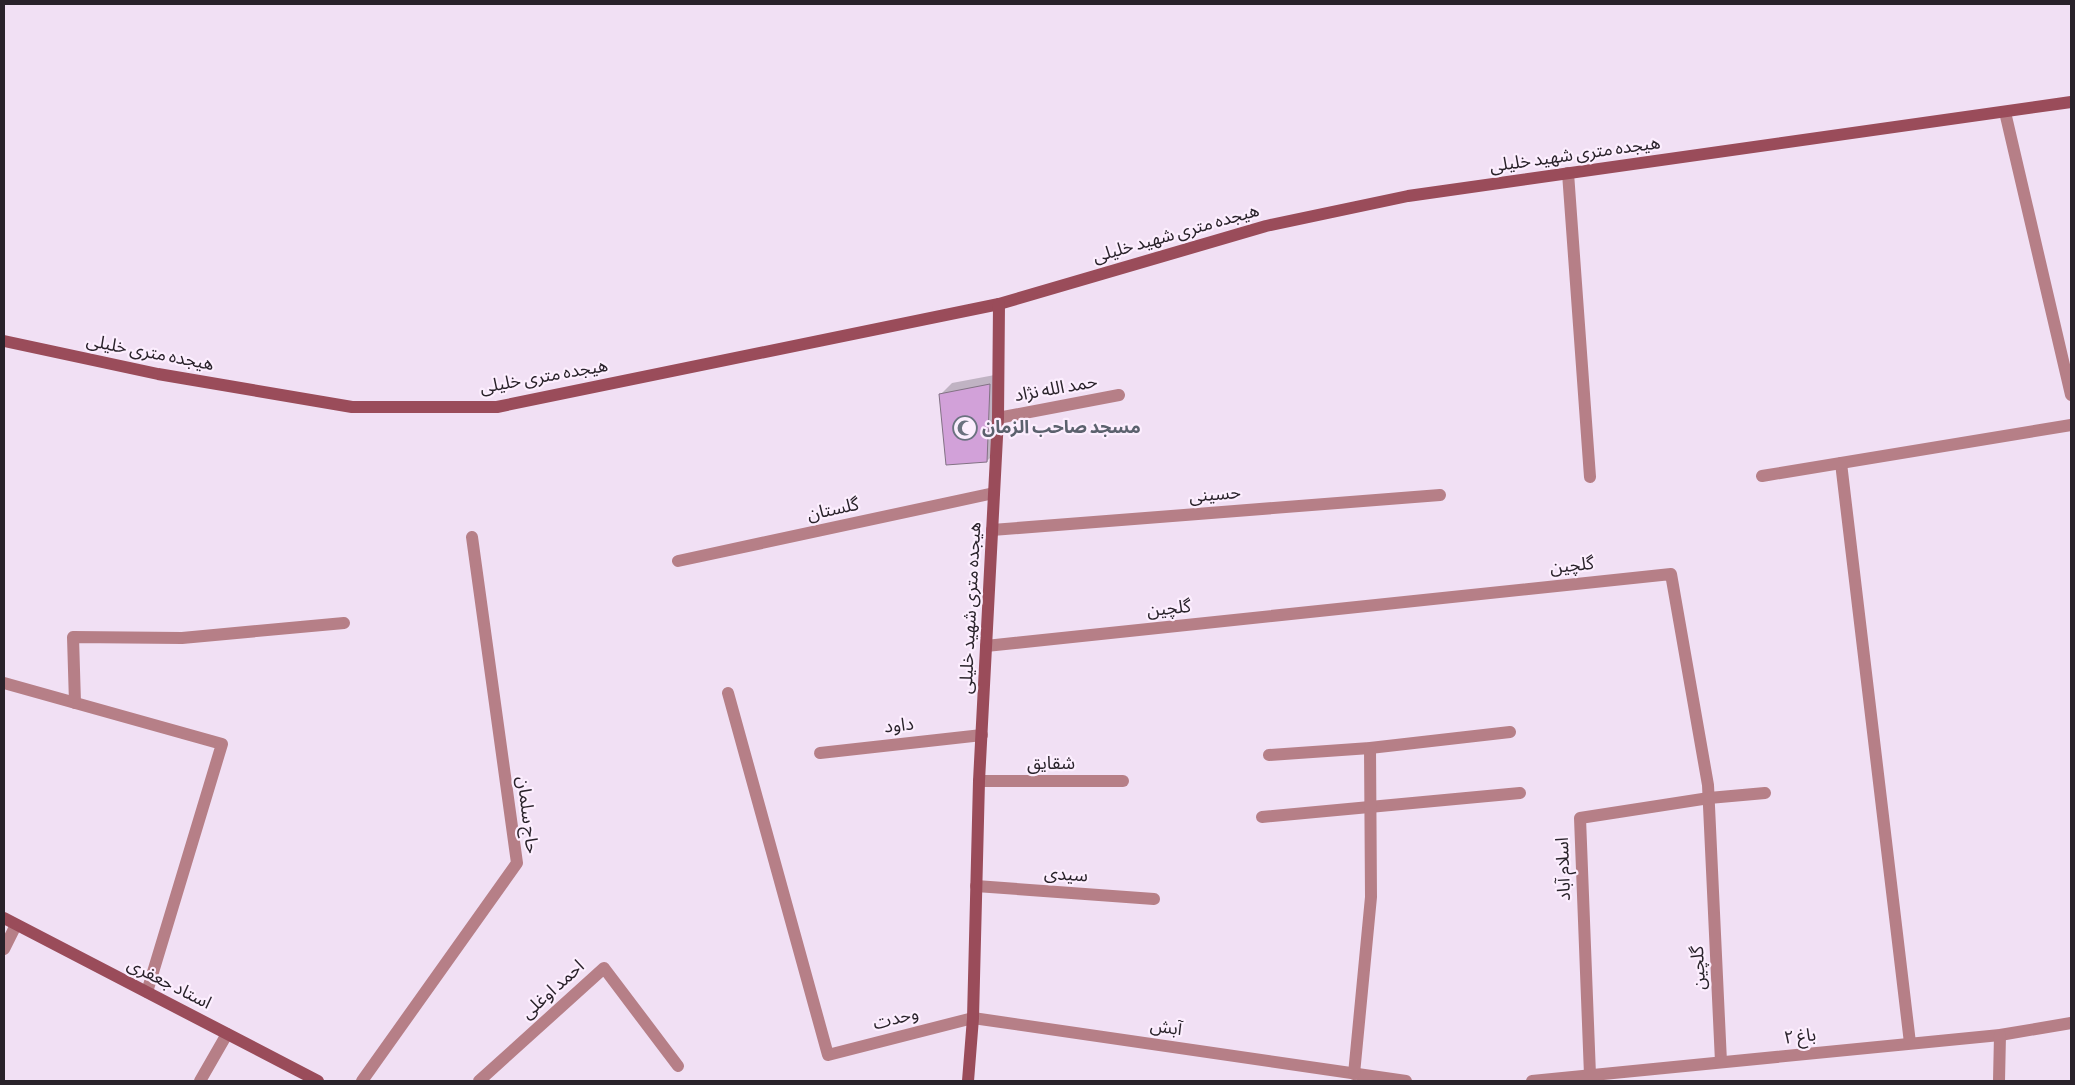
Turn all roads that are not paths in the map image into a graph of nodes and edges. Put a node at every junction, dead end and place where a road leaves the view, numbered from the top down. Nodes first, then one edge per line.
1 (2071, 102) edge
2 (2005, 112) junction
3 (1568, 173) junction
4 (999, 304) junction
5 (4, 341) edge
6 (2071, 395) edge
7 (1120, 396) dead end
8 (998, 418) junction
9 (2071, 425) edge
10 (1841, 463) junction
11 (1762, 476) dead end
12 (1590, 477) dead end
13 (994, 494) junction
14 (1440, 495) dead end
15 (992, 530) junction
16 (472, 537) dead end
17 (678, 561) dead end
18 (344, 623) dead end
19 (986, 646) junction
20 (4, 683) edge
21 (728, 693) dead end
22 (75, 703) junction
23 (1510, 732) dead end
24 (982, 735) junction
25 (1370, 748) junction
26 (820, 753) dead end
27 (1269, 755) dead end
28 (979, 781) junction
29 (1123, 781) dead end
30 (1520, 792) dead end
31 (1765, 793) dead end
32 (1709, 798) junction
33 (1370, 805) junction
34 (1262, 817) dead end
35 (976, 886) junction
36 (1154, 900) dead end
37 (4, 918) edge
38 (16, 925) junction
39 (4, 949) edge
40 (147, 992) junction
41 (972, 1018) junction
42 (2071, 1023) edge
43 (227, 1034) junction
44 (2000, 1035) junction
45 (1910, 1043) junction
46 (1721, 1062) junction
47 (678, 1066) dead end
48 (1354, 1074) junction
49 (1590, 1075) junction
50 (200, 1081) edge
51 (318, 1081) edge
52 (362, 1081) edge
53 (479, 1081) edge
54 (968, 1081) edge
55 (1406, 1081) edge
56 (1532, 1081) edge
57 (1999, 1081) edge

1 - 2 main road, هیجده متری شهید خلیلی
2 - 3 main road, هیجده متری شهید خلیلی
2 - 6 street
3 - 4 main road, هیجده متری شهید خلیلی
3 - 12 street
4 - 5 main road, هیجده متری خلیلی
4 - 8 main road, هیجده متری شهید خلیلی
7 - 8 street, حمد الله نژاد
8 - 13 main road, هیجده متری شهید خلیلی
9 - 10 street
10 - 11 street
10 - 45 street
13 - 15 main road, هیجده متری شهید خلیلی
13 - 17 street, گلستان
14 - 15 street, حسینی
15 - 19 main road, هیجده متری شهید خلیلی
16 - 52 street, حاج سلمان
18 - 22 street
19 - 24 main road, هیجده متری شهید خلیلی
19 - 32 street, گلچین
20 - 22 street
21 - 41 street, وحدت
22 - 40 street
23 - 25 street
24 - 26 street, داود
24 - 28 main road, هیجده متری شهید خلیلی
25 - 27 street
25 - 33 street
28 - 29 street, شقایق
28 - 35 main road, هیجده متری شهید خلیلی
30 - 33 street
31 - 32 street, اسلام آباد
32 - 46 street, گلچین
32 - 49 street, اسلام آباد
33 - 34 street
33 - 48 street
35 - 36 street, سیدی
35 - 41 main road, هیجده متری شهید خلیلی
37 - 38 main road, استاد جعفری
38 - 39 street
38 - 40 main road, استاد جعفری
40 - 43 main road, استاد جعفری
41 - 48 street, آبش
41 - 54 main road, هیجده متری شهید خلیلی
42 - 44 street, باغ ۲
43 - 50 street
43 - 51 main road, استاد جعفری
44 - 45 street, باغ ۲
44 - 57 street
45 - 46 street, باغ ۲
46 - 49 street, باغ ۲
47 - 53 street, احمد اوغلی
48 - 55 street, آبش
49 - 56 street, باغ ۲

